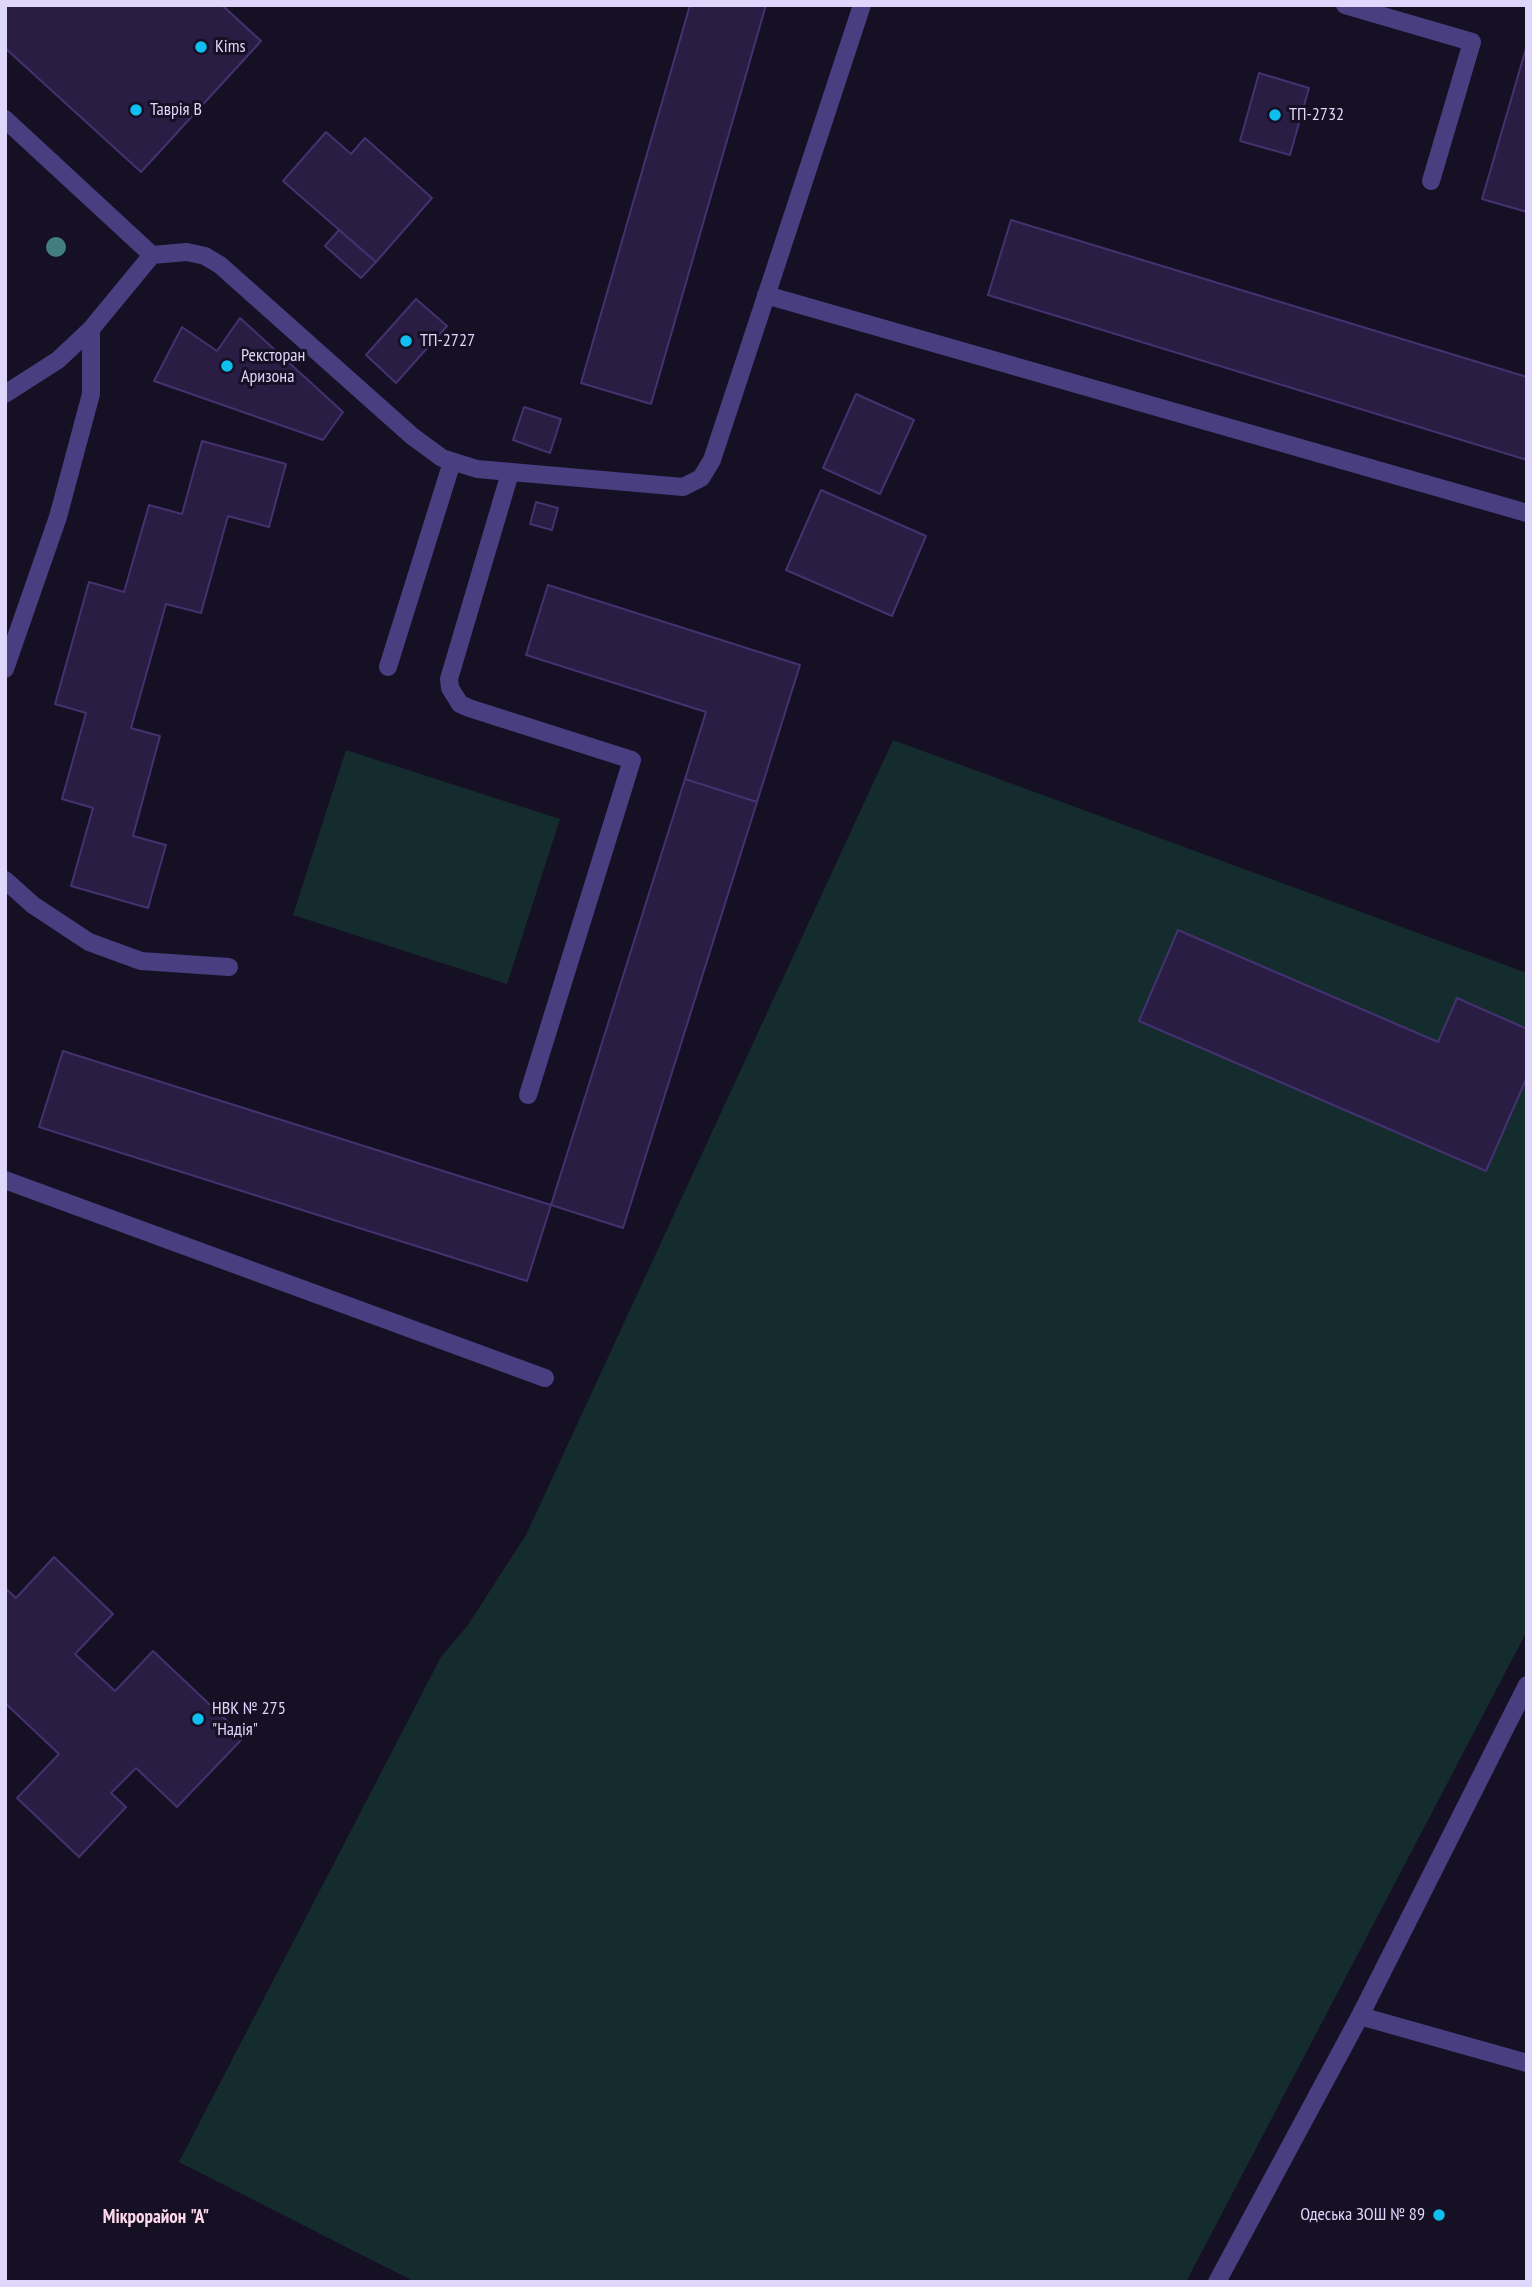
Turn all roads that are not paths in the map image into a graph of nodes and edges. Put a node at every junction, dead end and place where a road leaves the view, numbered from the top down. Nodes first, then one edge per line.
1 (862, 5) edge
2 (1345, 5) edge
3 (5, 119) edge
4 (1430, 181) dead end
5 (152, 255) junction
6 (766, 295) junction
7 (91, 329) junction
8 (5, 393) edge
9 (453, 462) junction
10 (510, 473) junction
11 (1527, 513) edge
12 (388, 667) dead end
13 (5, 669) edge
14 (5, 880) edge
15 (229, 967) dead end
16 (528, 1095) dead end
17 (5, 1180) edge
18 (545, 1378) dead end
19 (1527, 1685) edge
20 (1360, 2017) junction
21 (1527, 2063) edge
22 (1217, 2282) edge

1 - 6 lane
2 - 4 lane
3 - 5 lane
5 - 7 lane
5 - 9 lane
6 - 10 lane
6 - 11 lane
7 - 8 lane
7 - 13 lane
9 - 10 lane
9 - 12 lane
10 - 16 lane
14 - 15 lane
17 - 18 lane
19 - 20 lane
20 - 21 lane
20 - 22 lane

